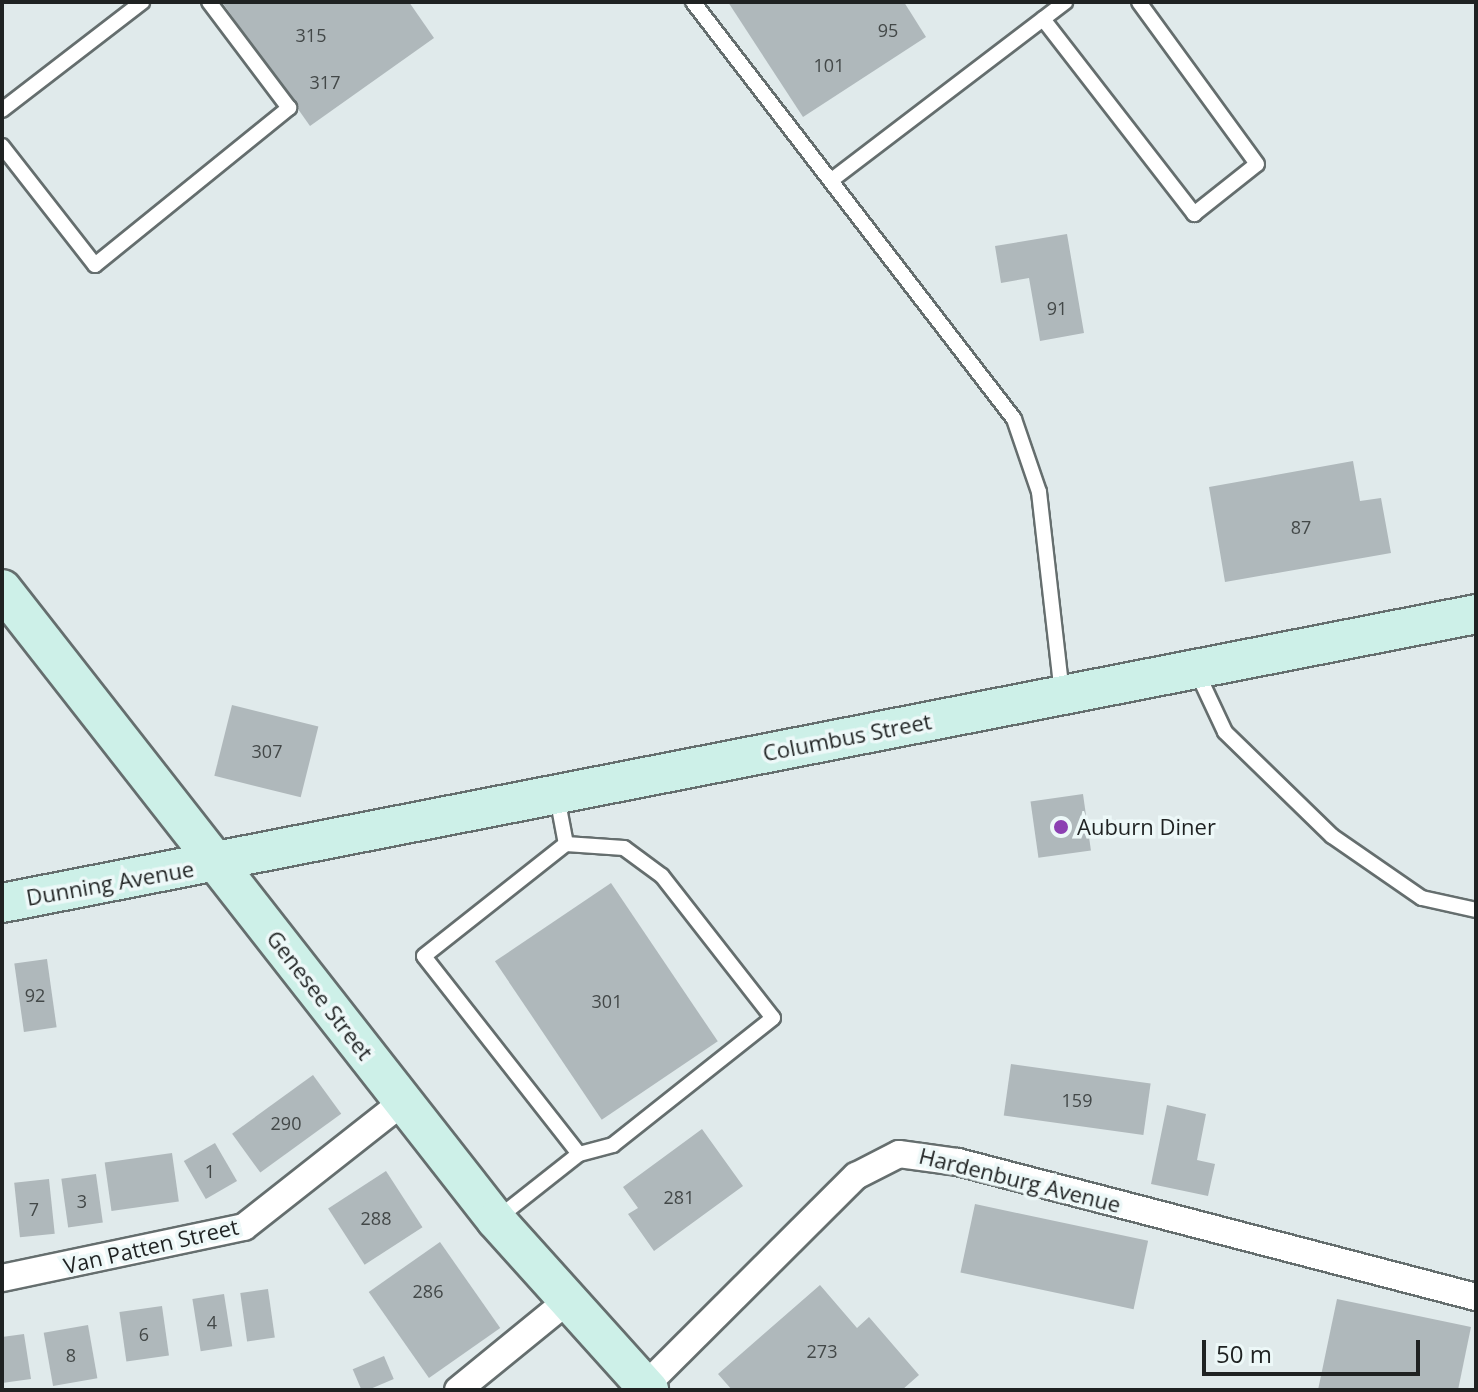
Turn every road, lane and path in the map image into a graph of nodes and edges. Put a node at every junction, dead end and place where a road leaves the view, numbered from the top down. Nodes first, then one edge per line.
1 (142, 2) edge
2 (209, 2) edge
3 (693, 2) edge
4 (1065, 2) edge
5 (1139, 2) edge
6 (1043, 19) junction
7 (2, 110) edge
8 (2, 146) edge
9 (833, 179) junction
10 (2, 589) edge
11 (1476, 614) edge
12 (1196, 669) junction
13 (1062, 695) junction
14 (556, 796) junction
15 (566, 844) junction
16 (218, 864) junction
17 (2, 903) edge
18 (1476, 910) edge
19 (403, 1102) junction
20 (579, 1154) junction
21 (496, 1220) junction
22 (2, 1278) edge
23 (1476, 1297) edge
24 (566, 1302) junction
25 (647, 1388) edge
26 (458, 1390) edge

1 - 7 lane
2 - 8 lane
3 - 9 lane
4 - 6 lane
5 - 6 lane
6 - 9 lane
9 - 13 lane
10 - 16 street, Genesee Street
11 - 12 street, Columbus Street
12 - 13 street, Columbus Street
12 - 18 lane
13 - 14 street, Columbus Street
14 - 15 lane
14 - 16 street, Columbus Street
15 - 20 lane
15 - 20 lane
16 - 17 street, Dunning Avenue
16 - 19 street, Genesee Street
19 - 21 street, Genesee Street
19 - 22 street, Van Patten Street
20 - 21 lane
21 - 24 street, Genesee Street
23 - 25 street, Hardenburg Avenue
24 - 25 street, Genesee Street
24 - 26 street

